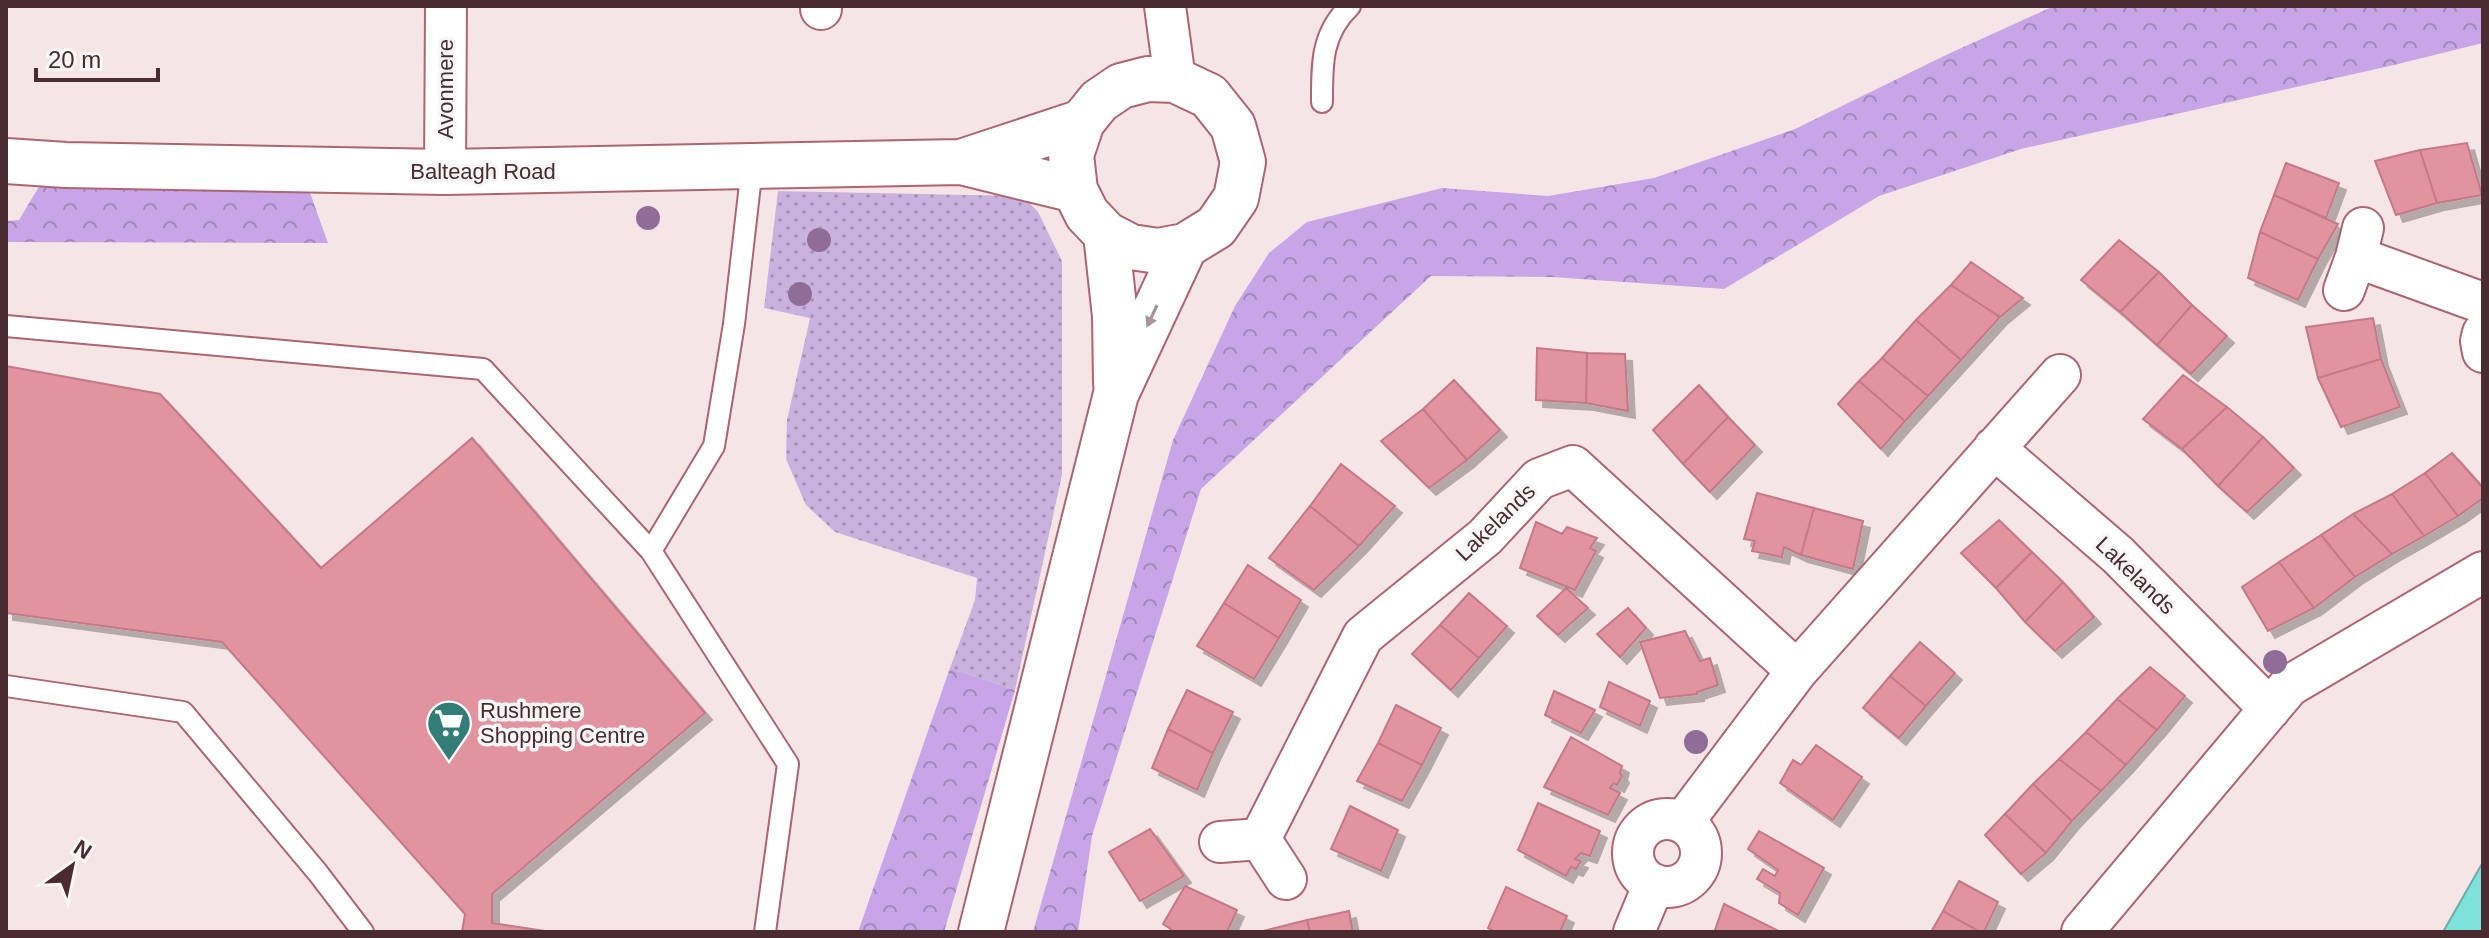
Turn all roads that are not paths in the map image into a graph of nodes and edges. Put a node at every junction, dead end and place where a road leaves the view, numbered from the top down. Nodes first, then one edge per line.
1 (446, 6) edge
2 (1165, 6) edge
3 (1350, 6) edge
4 (1175, 80) junction
5 (1322, 102) dead end
6 (1082, 122) junction
7 (6, 161) edge
8 (961, 162) junction
9 (752, 167) junction
10 (445, 172) junction
11 (1075, 190) junction
12 (1106, 234) junction
13 (1185, 246) junction
14 (2354, 258) dead end
15 (2483, 303) edge
16 (6, 326) edge
17 (2483, 333) edge
18 (2483, 352) edge
19 (2060, 375) dead end
20 (1116, 394) junction
21 (1994, 448) junction
22 (651, 551) junction
23 (2483, 572) edge
24 (1797, 671) junction
25 (6, 686) edge
26 (2270, 709) junction
27 (1260, 839) junction
28 (1220, 842) dead end
29 (1286, 879) dead end
30 (363, 932) edge
31 (765, 932) edge
32 (981, 932) edge
33 (1634, 932) edge
34 (2082, 932) edge

1 - 10 street, Avonmere
2 - 4 street
3 - 5 lane
4 - 6 street
4 - 13 street
6 - 8 street, Balteagh Road
6 - 11 street
7 - 10 street, Balteagh Road
8 - 9 street, Balteagh Road
8 - 11 street, Balteagh Road
9 - 10 street, Balteagh Road
9 - 22 lane
11 - 12 street
12 - 13 street
12 - 20 street
13 -> 20 street
14 - 15 street
16 - 22 lane
17 - 18 street
19 - 21 street
20 - 32 street
21 - 24 street
21 - 26 street, Lakelands
22 - 31 lane
23 - 26 street
24 - 27 street, Lakelands
24 - 33 street
25 - 30 lane
26 - 34 street
27 - 28 street
27 - 29 street

